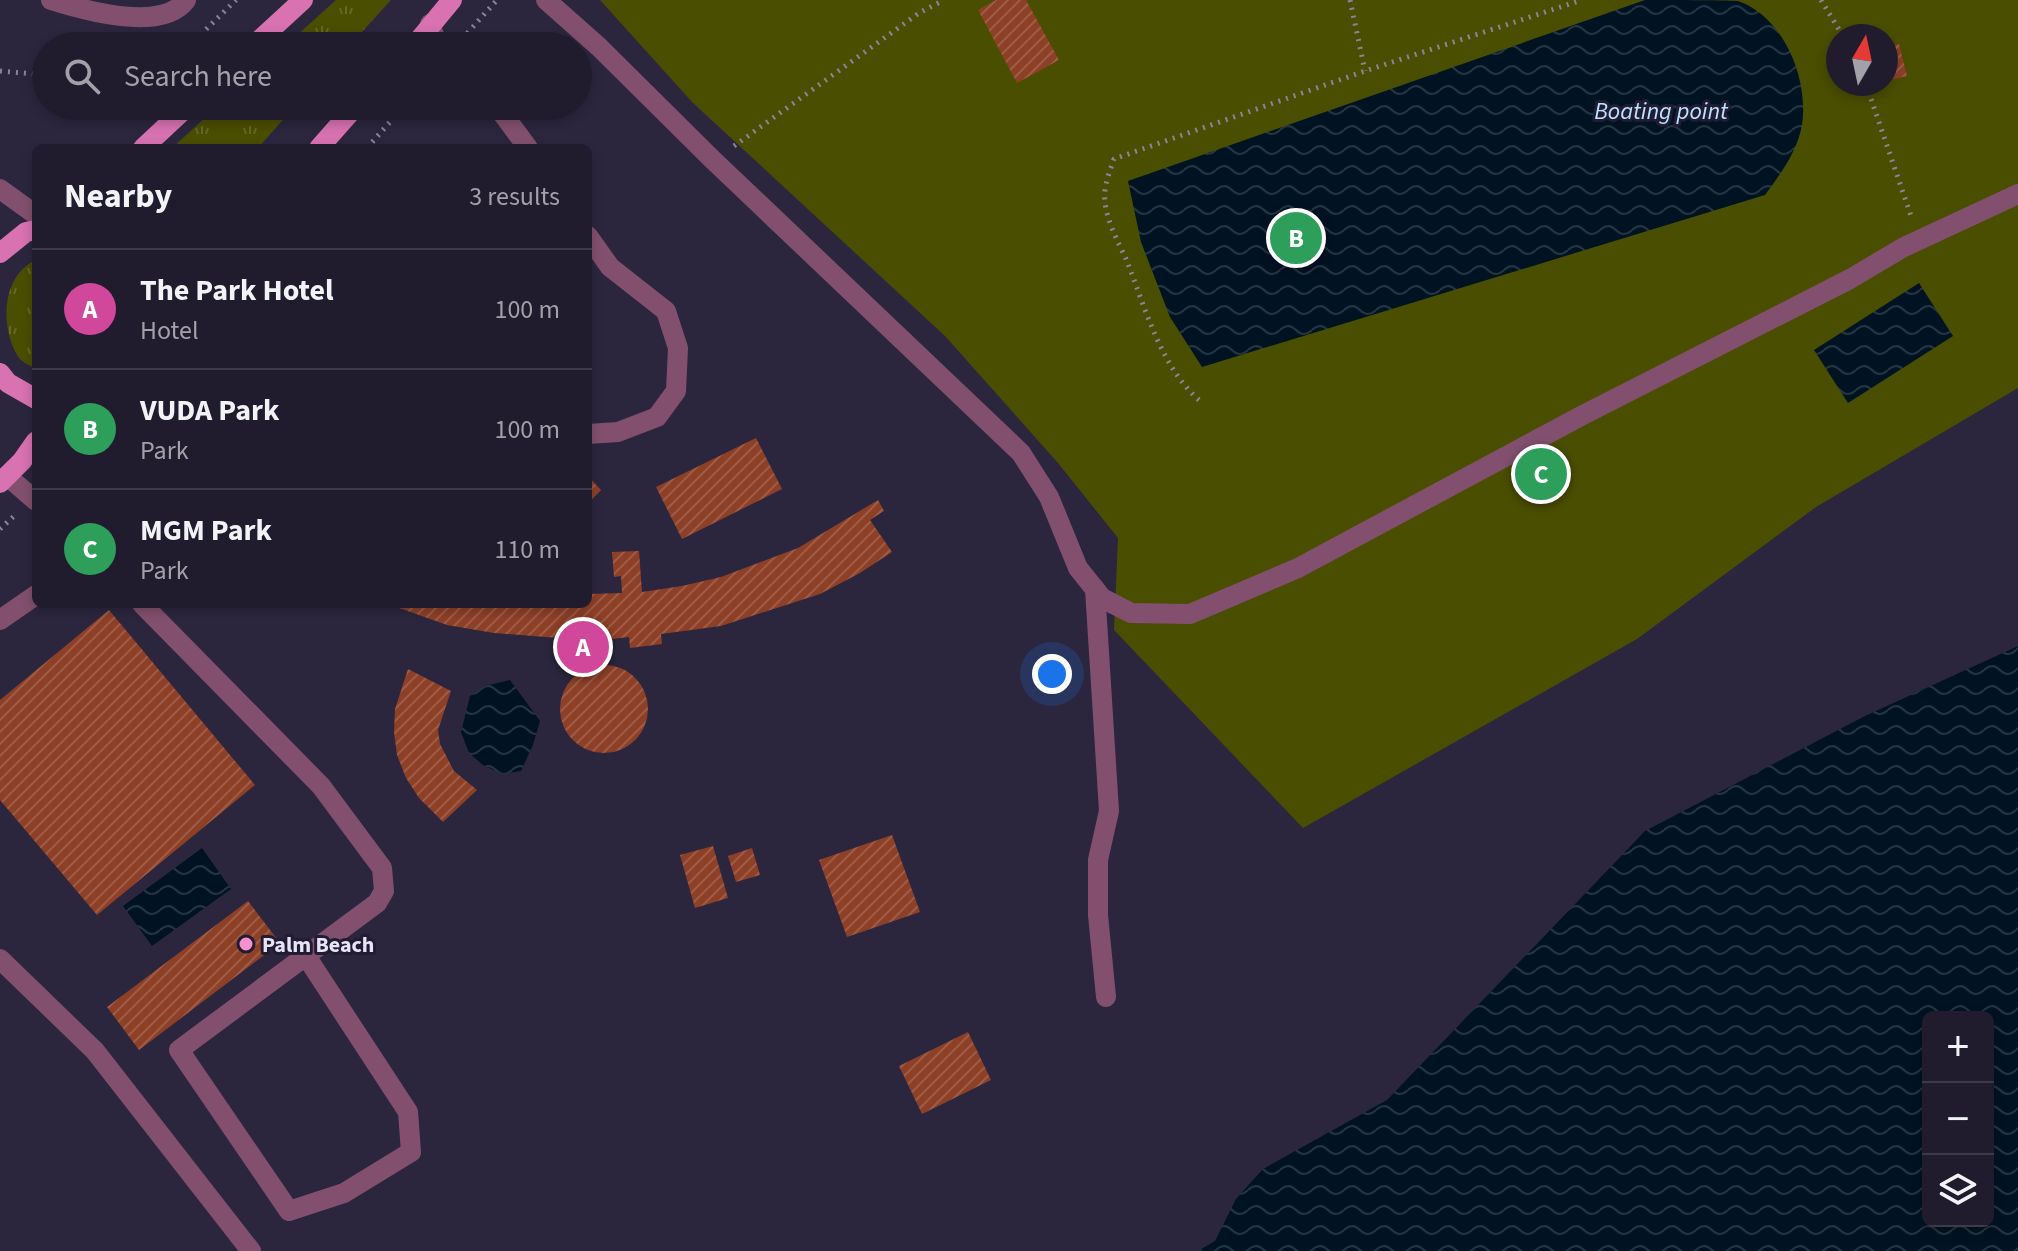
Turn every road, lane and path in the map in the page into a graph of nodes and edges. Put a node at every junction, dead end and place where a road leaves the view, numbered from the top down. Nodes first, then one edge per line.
1 (51, 0) edge
2 (186, 0) edge
3 (236, 0) edge
4 (303, 0) edge
5 (452, 0) edge
6 (497, 0) edge
7 (546, 0) edge
8 (944, 0) edge
9 (1350, 0) edge
10 (1582, 0) edge
11 (1821, 0) edge
12 (430, 24) junction
13 (1836, 24) edge
14 (203, 32) edge
15 (268, 32) edge
16 (424, 32) edge
17 (433, 32) edge
18 (468, 32) edge
19 (582, 32) edge
20 (592, 41) edge
21 (0, 71) edge
22 (1365, 71) junction
23 (32, 74) edge
24 (1870, 96) edge
25 (173, 120) edge
26 (344, 120) edge
27 (392, 120) edge
28 (507, 120) edge
29 (147, 144) edge
30 (323, 144) edge
31 (371, 144) edge
32 (525, 144) edge
33 (713, 160) junction
34 (0, 189) edge
35 (2018, 194) edge
36 (32, 212) edge
37 (32, 231) edge
38 (1919, 240) junction
39 (592, 242) edge
40 (0, 253) edge
41 (0, 373) edge
42 (32, 397) edge
43 (1199, 400) dead end
44 (592, 434) edge
45 (32, 446) edge
46 (4, 480) edge
47 (32, 498) edge
48 (1095, 589) junction
49 (32, 598) edge
50 (146, 608) edge
51 (0, 620) edge
52 (306, 956) junction
53 (0, 959) edge
54 (1106, 997) dead end
55 (251, 1251) edge

1 - 2 street
3 - 14 path
4 - 15 main road
5 - 12 main road
6 - 18 path
7 - 19 street
8 - 33 path
9 - 22 path
10 - 22 path
11 - 13 path
12 - 16 main road
12 - 17 street
20 - 33 street
21 - 23 path
22 - 43 path
24 - 38 path
25 - 29 main road
26 - 30 main road
27 - 31 path
28 - 32 street
33 - 48 street
34 - 36 street
35 - 38 street
37 - 40 main road
38 - 48 street
39 - 44 street
41 - 42 main road
45 - 46 main road
46 - 47 street
48 - 54 street
49 - 51 street
50 - 52 street
52 - 52 street
53 - 55 street

